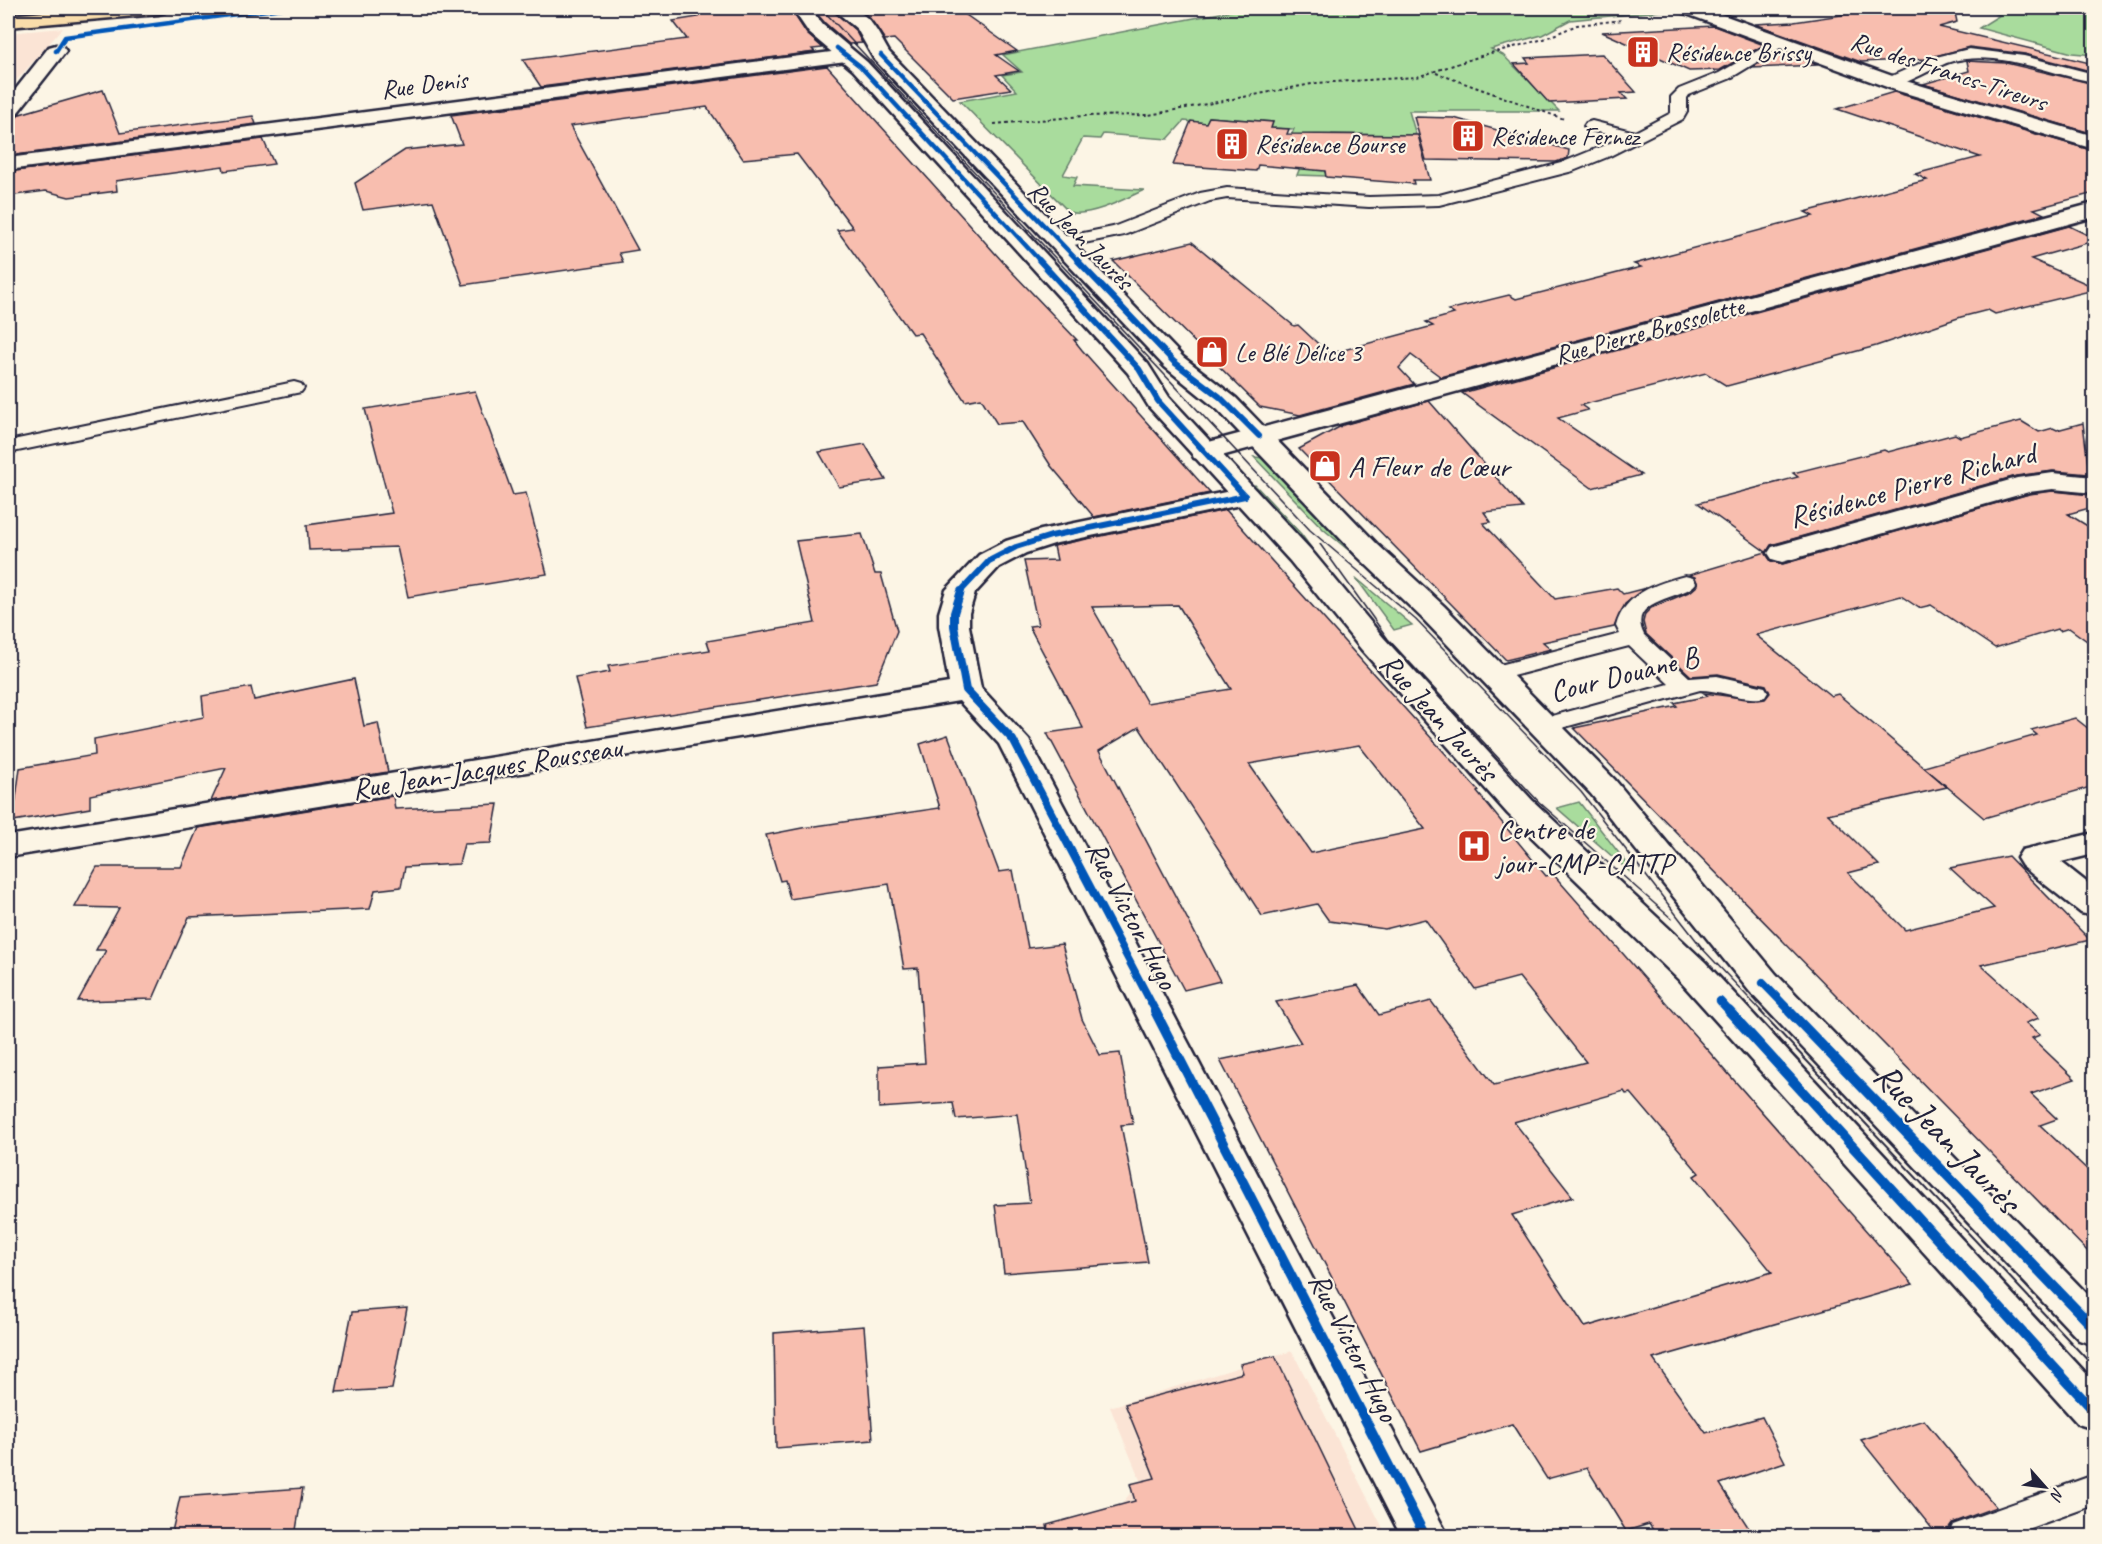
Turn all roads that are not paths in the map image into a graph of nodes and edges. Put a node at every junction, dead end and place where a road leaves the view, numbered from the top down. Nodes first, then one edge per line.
1 (158, 8) edge
2 (801, 8) edge
3 (841, 8) edge
4 (1688, 8) edge
5 (8, 21) edge
6 (1780, 42) junction
7 (56, 51) dead end
8 (847, 56) junction
9 (2094, 78) edge
10 (1890, 82) junction
11 (8, 112) edge
12 (1592, 126) road end
13 (1637, 137) junction
14 (2094, 143) edge
15 (8, 164) edge
16 (2094, 210) edge
17 (1059, 243) junction
18 (294, 388) dead end
19 (1259, 436) junction
20 (8, 447) edge
21 (1204, 452) junction
22 (2094, 485) edge
23 (1245, 496) junction
24 (1782, 553) dead end
25 (1685, 583) dead end
26 (1634, 638) junction
27 (1493, 674) junction
28 (1685, 686) junction
29 (966, 690) junction
30 (1756, 692) dead end
31 (1543, 726) junction
32 (2094, 844) edge
33 (8, 847) edge
34 (2094, 905) edge
35 (2094, 1328) edge
36 (2094, 1411) edge
37 (2094, 1490) edge
38 (1425, 1536) edge
39 (1965, 1536) edge

1 - 5 main road
2 - 8 street, Rue Jean Jaurès
3 - 17 street, Rue Jean Jaurès
4 - 6 street, Rue des Francs-Tireurs
6 - 10 street, Rue des Francs-Tireurs
6 - 13 lane
7 - 11 street
8 - 15 street, Rue Denis
8 - 21 street, Rue Jean Jaurès
9 - 10 lane
10 - 14 street, Rue des Francs-Tireurs
12 - 13 lane
13 - 17 lane
16 - 19 street, Rue Pierre Brossolette
17 - 19 street, Rue Jean Jaurès
18 - 20 lane
19 - 21 street, Rue Pierre Brossolette
19 - 27 street, Rue Jean Jaurès
21 - 23 street, Rue Jean Jaurès
22 - 24 street, Résidence Pierre Richard
23 - 29 street
23 - 36 street, Rue Jean Jaurès
25 - 26 lane
26 - 27 lane
26 - 28 lane
27 - 31 street, Rue Jean Jaurès
28 - 30 lane, Cour Douane B
28 - 31 lane, Cour Douane B
29 - 33 street, Rue Jean-Jacques Rousseau
29 - 38 street, Rue Victor Hugo
31 - 35 street, Rue Jean Jaurès
32 - 34 street
37 - 39 lane

